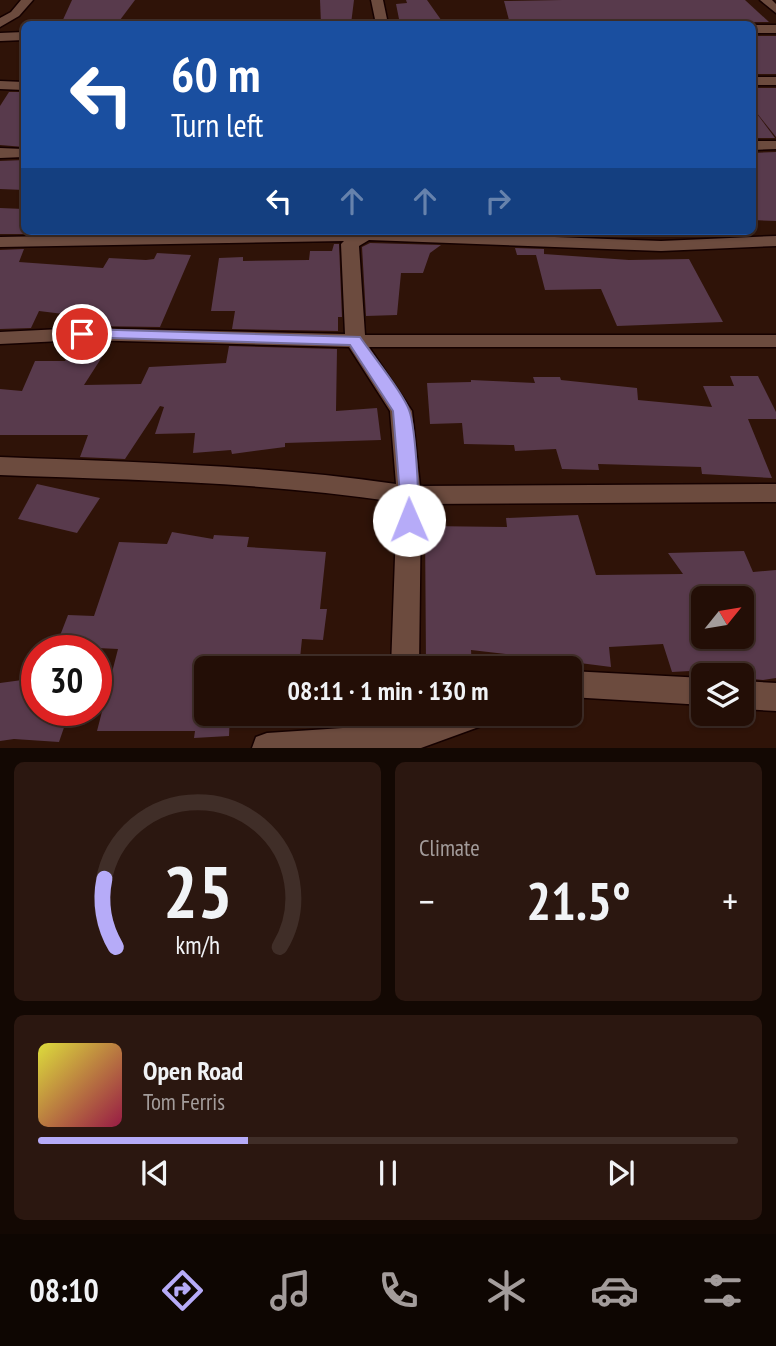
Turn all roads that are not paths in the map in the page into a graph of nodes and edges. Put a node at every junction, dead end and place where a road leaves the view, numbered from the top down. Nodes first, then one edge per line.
1 (27, 0) edge
2 (377, 0) edge
3 (766, 0) edge
4 (776, 10) edge
5 (381, 21) edge
6 (0, 23) edge
7 (756, 29) edge
8 (776, 29) edge
9 (21, 36) edge
10 (0, 37) edge
11 (756, 81) edge
12 (776, 81) edge
13 (0, 85) edge
14 (21, 86) edge
15 (776, 145) edge
16 (756, 146) edge
17 (0, 153) edge
18 (21, 153) edge
19 (285, 235) edge
20 (363, 235) edge
21 (411, 235) edge
22 (776, 241) edge
23 (0, 242) edge
24 (0, 338) edge
25 (355, 341) junction
26 (776, 341) edge
27 (0, 467) edge
28 (776, 493) edge
29 (410, 495) junction
30 (405, 656) edge
31 (582, 685) edge
32 (691, 691) edge
33 (754, 696) edge
34 (776, 697) edge
35 (431, 726) edge
36 (404, 733) edge
37 (267, 747) edge

1 - 6 street
2 - 5 street
3 - 4 street
7 - 8 street
9 - 10 street
11 - 12 street
13 - 14 street
15 - 16 street
17 - 18 street
19 - 23 street
20 - 25 street
21 - 22 street
24 - 25 street
25 - 26 street
25 - 29 street
27 - 29 street
28 - 29 street
29 - 30 street
31 - 32 street
33 - 34 street
35 - 36 street
36 - 37 street

